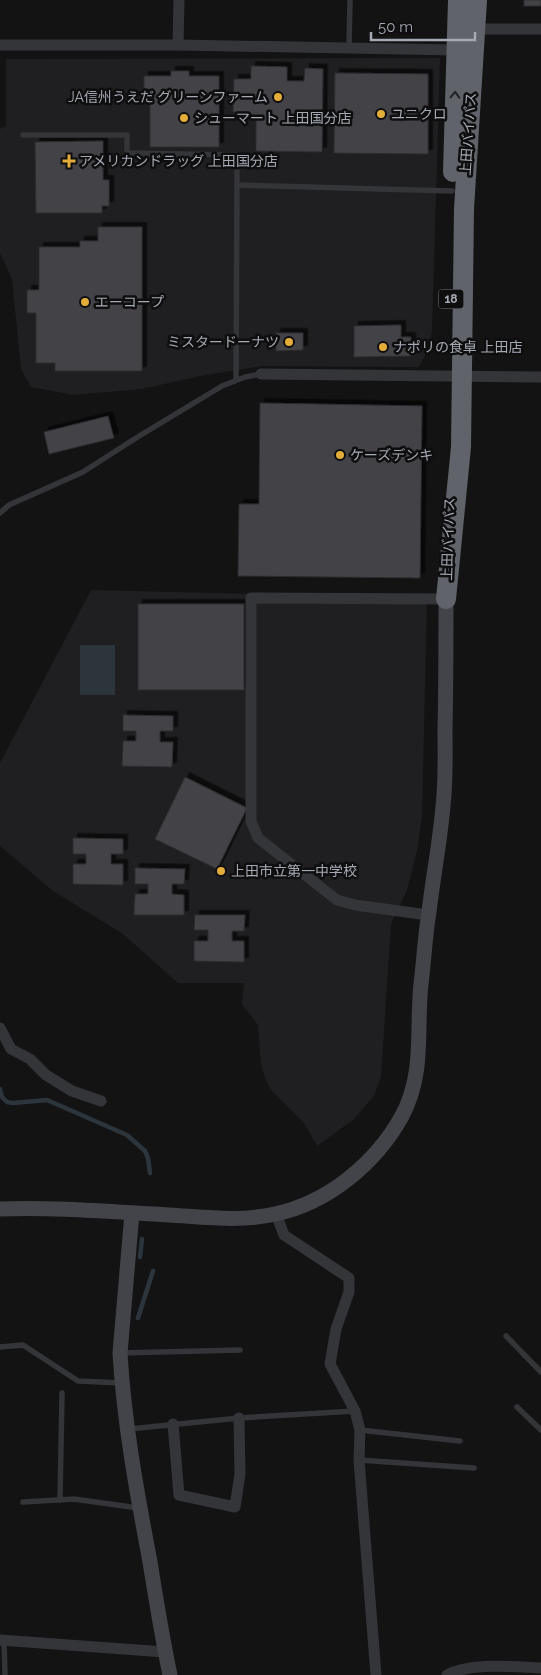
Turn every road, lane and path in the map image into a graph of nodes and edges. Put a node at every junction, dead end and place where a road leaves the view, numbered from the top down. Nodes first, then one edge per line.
1 (179, 0) edge
2 (350, 0) edge
3 (458, 0) edge
4 (478, 0) edge
5 (475, 28) junction
6 (541, 30) edge
7 (0, 45) edge
8 (178, 45) junction
9 (348, 48) junction
10 (456, 50) junction
11 (23, 135) dead end
12 (237, 185) junction
13 (452, 191) junction
14 (262, 374) joint
15 (456, 376) junction
16 (541, 377) edge
17 (236, 380) junction
18 (0, 513) edge
19 (446, 599) junction
20 (428, 915) junction
21 (0, 1028) edge
22 (100, 1101) dead end
23 (0, 1209) edge
24 (132, 1213) junction
25 (276, 1214) junction
26 (506, 1336) dead end
27 (0, 1348) edge
28 (240, 1350) dead end
29 (120, 1353) junction
30 (541, 1372) edge
31 (122, 1383) junction
32 (62, 1393) dead end
33 (517, 1407) dead end
34 (355, 1411) junction
35 (239, 1418) junction
36 (173, 1424) junction
37 (127, 1429) junction
38 (360, 1430) junction
39 (541, 1430) edge
40 (460, 1441) dead end
41 (359, 1460) junction
42 (474, 1468) dead end
43 (60, 1500) junction
44 (24, 1502) dead end
45 (140, 1508) junction
46 (2, 1640) edge
47 (165, 1652) junction
48 (541, 1668) edge
49 (5, 1675) edge
50 (170, 1675) edge
51 (376, 1675) edge
52 (447, 1675) edge

1 - 8 street
2 - 9 lane
3 - 10 highway, 上田バイパス / 18
4 - 5 highway, 上田バイパス / 18
5 - 6 street
5 - 15 highway, 上田バイパス / 18
7 - 8 street
8 - 9 street
9 - 10 street
13 -> 10 highway, 上田バイパス / 18
11 - 12 lane
12 - 13 lane
12 - 17 lane
13 - 15 highway, 上田バイパス / 18
14 - 15 street
14 - 17 lane
15 - 16 street
15 - 19 highway, 上田バイパス / 18
17 - 18 lane
19 - 20 street
19 - 20 street
20 - 25 street
21 - 22 street
23 - 24 street
24 - 25 street
24 - 29 street
25 - 34 street
26 - 30 lane
27 - 31 lane
28 - 29 lane
29 - 31 street
31 - 37 street
32 - 43 lane
33 - 39 lane
34 - 35 lane
34 - 38 street
35 - 36 lane
35 - 36 street
36 - 37 lane
37 - 45 street
38 - 40 lane
38 - 41 street
41 - 42 lane
41 - 51 street
43 - 44 lane
43 - 45 lane
45 - 47 street
46 - 47 street
46 - 49 lane
47 - 50 street
48 - 52 street

